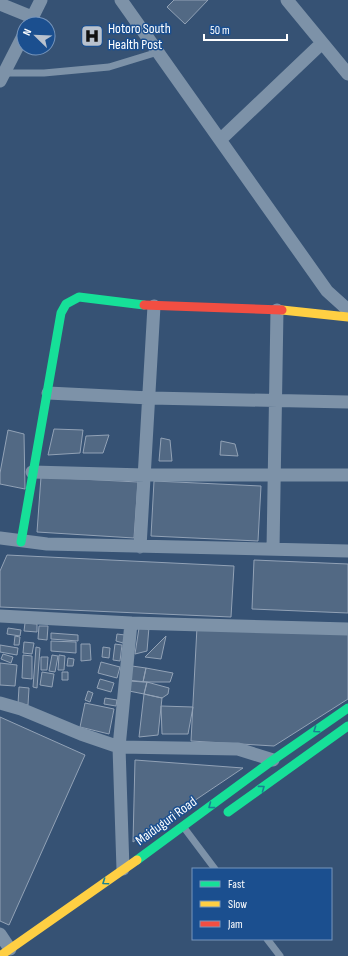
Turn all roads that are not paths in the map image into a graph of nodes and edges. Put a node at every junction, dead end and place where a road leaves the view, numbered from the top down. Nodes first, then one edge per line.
1 (41, 0) edge
2 (121, 0) edge
3 (286, 0) edge
4 (0, 4) edge
5 (22, 16) edge
6 (33, 16) edge
7 (322, 43) junction
8 (16, 50) edge
9 (158, 52) junction
10 (348, 74) edge
11 (2, 77) edge
12 (220, 140) junction
13 (154, 306) junction
14 (278, 310) junction
15 (348, 310) edge
16 (348, 317) edge
17 (48, 393) junction
18 (150, 398) junction
19 (275, 400) junction
20 (348, 402) edge
21 (32, 472) junction
22 (274, 474) junction
23 (145, 475) junction
24 (348, 475) edge
25 (0, 538) edge
26 (21, 542) junction
27 (140, 547) junction
28 (273, 549) junction
29 (348, 551) edge
30 (0, 616) edge
31 (131, 623) junction
32 (348, 629) edge
33 (0, 703) edge
34 (348, 708) edge
35 (348, 726) edge
36 (118, 747) junction
37 (273, 760) junction
38 (223, 816) dead end
39 (184, 827) junction
40 (214, 868) edge
41 (123, 869) junction
42 (0, 934) edge
43 (268, 940) edge
44 (5, 952) edge
45 (280, 956) edge

1 - 6 street
2 - 9 street
3 - 7 street
4 - 5 street
7 - 10 street
7 - 12 street
8 - 11 street
9 - 11 lane
9 - 12 street
12 - 15 street
13 - 14 main road
13 - 17 main road
13 - 18 street
14 - 16 main road
14 - 19 street
17 - 18 street
17 - 21 main road
18 - 19 street
18 - 23 street
19 - 20 street
19 - 22 street
21 - 23 street
21 - 26 main road
22 - 23 street
22 - 24 street
22 - 28 street
23 - 27 street
25 - 26 street
26 - 27 street
27 - 28 street
28 - 29 street
30 - 31 street
31 - 32 street
31 - 36 street
33 - 36 street
34 -> 37 main road, Maiduguri Road
38 -> 35 main road
36 - 37 street
36 - 41 street
37 -> 39 main road, Maiduguri Road
39 - 40 lane
39 - 41 main road, Maiduguri Road
41 -> 44 main road, Maiduguri Road
42 - 44 street
43 - 45 lane

